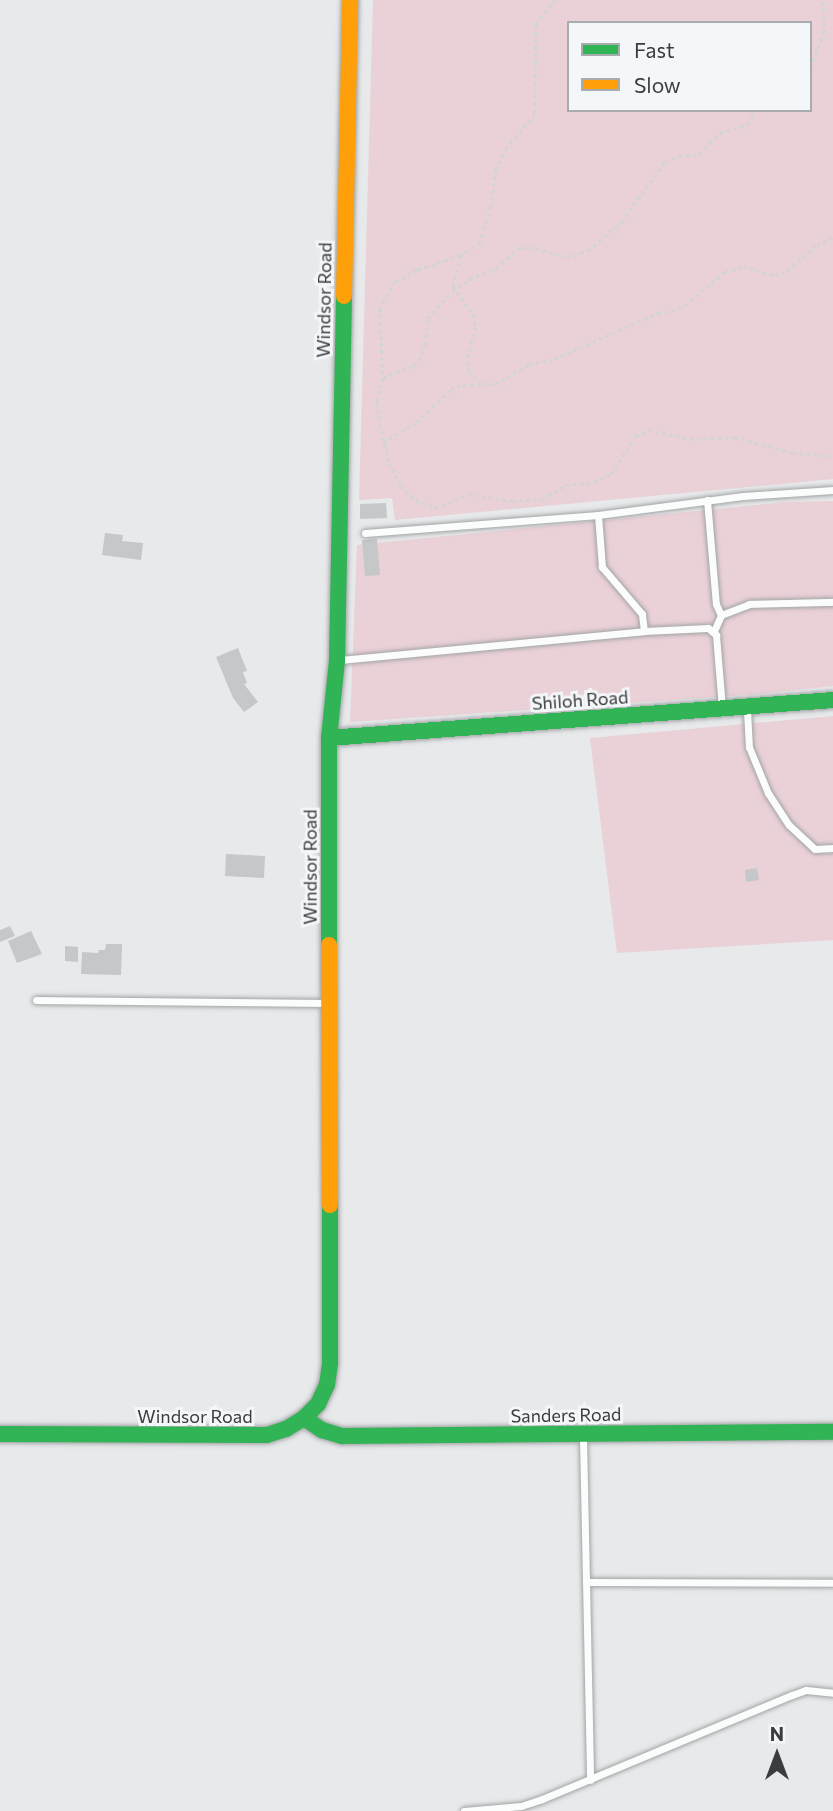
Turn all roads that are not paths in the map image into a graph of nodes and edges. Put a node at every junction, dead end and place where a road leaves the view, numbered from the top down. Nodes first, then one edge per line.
1 (350, 0) edge
2 (833, 490) edge
3 (707, 500) junction
4 (598, 515) junction
5 (365, 533) dead end
6 (833, 602) edge
7 (720, 615) junction
8 (644, 631) junction
9 (714, 631) junction
10 (337, 661) junction
11 (833, 700) edge
12 (747, 706) junction
13 (722, 708) junction
14 (329, 738) junction
15 (833, 848) edge
16 (36, 1000) dead end
17 (330, 1003) junction
18 (304, 1418) junction
19 (833, 1432) edge
20 (0, 1434) edge
21 (583, 1434) junction
22 (587, 1582) junction
23 (833, 1583) edge
24 (833, 1693) edge
25 (590, 1780) junction
26 (464, 1811) edge

1 - 10 main road, Windsor Road
2 - 3 lane
3 - 4 lane
3 - 7 lane
4 - 5 lane
4 - 8 lane
6 - 7 lane
7 - 9 lane
8 - 9 lane
8 - 10 lane
9 - 13 lane
10 - 14 main road, Windsor Road
11 - 12 main road, Shiloh Road
12 - 13 main road, Shiloh Road
12 - 15 lane
13 - 14 main road, Shiloh Road
14 - 17 main road, Windsor Road
16 - 17 lane
17 - 18 main road, Windsor Road
18 - 20 main road, Windsor Road
18 - 21 main road, Sanders Road
19 - 21 main road, Sanders Road
21 - 22 lane
22 - 23 lane
22 - 25 lane
24 - 25 lane
25 - 26 lane

